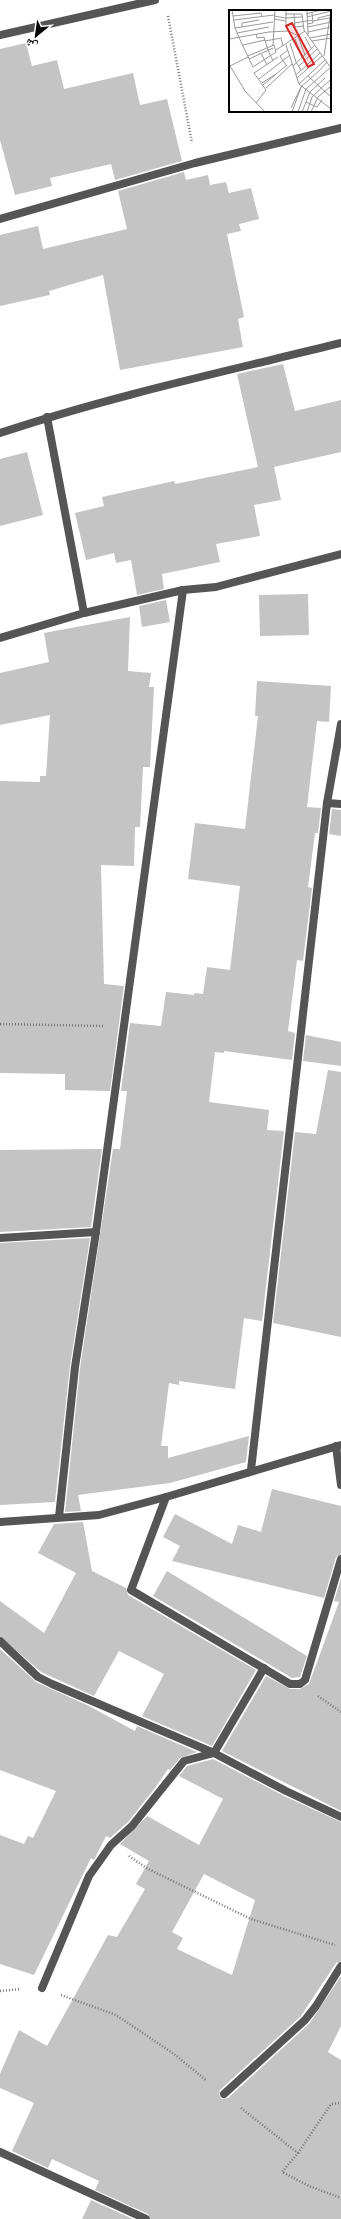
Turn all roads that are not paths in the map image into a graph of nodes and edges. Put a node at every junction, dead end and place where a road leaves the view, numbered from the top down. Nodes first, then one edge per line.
1 (155, 0) edge
2 (0, 35) edge
3 (341, 128) edge
4 (0, 219) edge
5 (341, 343) edge
6 (47, 417) junction
7 (0, 433) edge
8 (341, 554) edge
9 (183, 590) junction
10 (84, 613) junction
11 (0, 638) edge
12 (341, 724) edge
13 (327, 803) junction
14 (341, 804) edge
15 (96, 1232) junction
16 (0, 1238) edge
17 (339, 1445) edge
18 (251, 1470) junction
19 (341, 1485) edge
20 (166, 1497) junction
21 (59, 1517) junction
22 (0, 1522) edge
23 (341, 1559) edge
24 (0, 1641) edge
25 (264, 1668) junction
26 (214, 1753) junction
27 (341, 1818) edge
28 (341, 1966) edge
29 (42, 1988) road end
30 (224, 2094) road end
31 (0, 2152) edge
32 (146, 2219) edge

1 - 2 street
3 - 4 street
5 - 6 street
6 - 7 street
6 - 10 street
8 - 9 street
9 - 10 street
9 - 15 street
10 - 11 street
12 - 13 street
13 - 14 street
13 - 18 street
15 - 16 street
15 - 21 street
17 - 18 street
17 - 19 street
18 - 20 street
20 - 21 street
20 - 25 street
21 - 22 street
23 - 25 street
24 - 26 street
25 - 26 street
26 - 27 street
26 - 29 street
28 - 30 street
31 - 32 street

